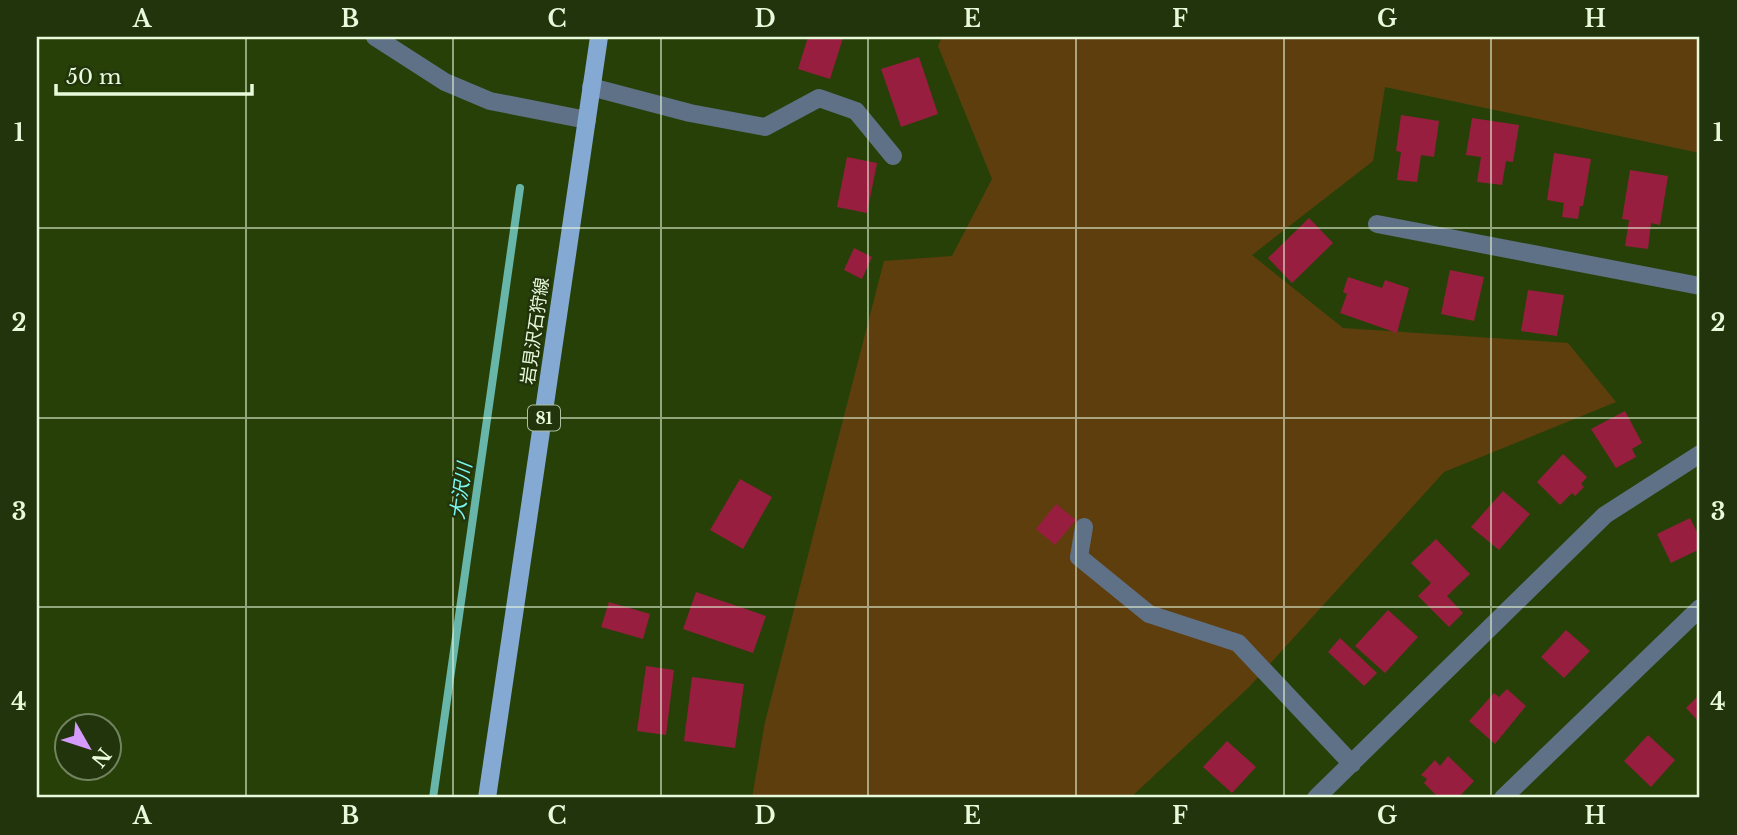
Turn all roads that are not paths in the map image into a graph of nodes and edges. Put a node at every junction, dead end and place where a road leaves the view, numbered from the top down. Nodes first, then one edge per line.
1 (375, 37) edge
2 (599, 37) edge
3 (591, 87) junction
4 (587, 120) junction
5 (893, 156) dead end
6 (1377, 224) dead end
7 (1700, 286) edge
8 (1700, 454) edge
9 (1084, 527) dead end
10 (1700, 608) edge
11 (1352, 764) junction
12 (488, 798) edge
13 (1316, 798) edge
14 (1503, 798) edge

1 - 4 street
2 - 3 main road, 岩見沢石狩線 / 81
3 - 4 main road, 岩見沢石狩線 / 81
3 - 5 street
4 - 12 main road, 岩見沢石狩線 / 81
6 - 7 street
8 - 11 street
9 - 11 street
10 - 14 street
11 - 13 street

